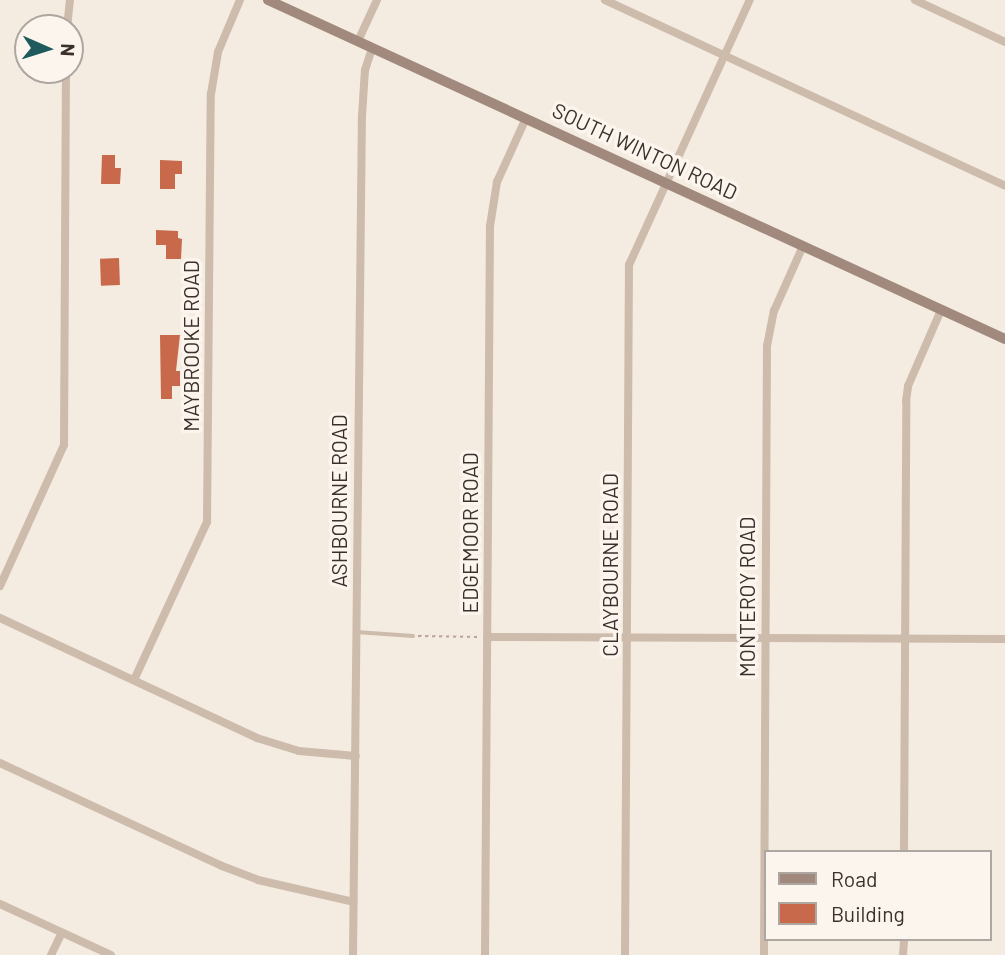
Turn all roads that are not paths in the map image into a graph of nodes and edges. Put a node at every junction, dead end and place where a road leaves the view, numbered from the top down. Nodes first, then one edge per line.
1 (240, 0) edge
2 (268, 0) edge
3 (377, 0) edge
4 (605, 0) edge
5 (750, 0) edge
6 (915, 0) edge
7 (358, 41) junction
8 (1005, 42) edge
9 (372, 48) junction
10 (725, 55) junction
11 (66, 84) edge
12 (526, 118) junction
13 (666, 182) junction
14 (1005, 187) edge
15 (803, 246) junction
16 (942, 310) junction
17 (1005, 339) edge
18 (0, 586) edge
19 (0, 618) edge
20 (356, 632) junction
21 (413, 636) road end
22 (487, 637) junction
23 (627, 638) junction
24 (764, 638) junction
25 (904, 638) junction
26 (1005, 639) edge
27 (134, 680) junction
28 (355, 755) junction
29 (0, 763) edge
30 (904, 850) edge
31 (354, 902) junction
32 (0, 904) edge
33 (62, 932) junction
34 (51, 955) edge
35 (111, 955) edge
36 (353, 955) edge
37 (485, 955) edge
38 (625, 955) edge
39 (764, 955) edge

1 - 27 street, MAYBROOKE ROAD
2 - 7 main road, SOUTH WINTON ROAD
3 - 7 street
4 - 10 street
5 - 10 street, CLAYBOURNE ROAD
6 - 8 street
7 - 9 main road, SOUTH WINTON ROAD
9 - 12 main road, SOUTH WINTON ROAD
9 - 20 street, ASHBOURNE ROAD
10 - 13 street, CLAYBOURNE ROAD
10 - 14 street
11 - 18 street
12 - 13 main road, SOUTH WINTON ROAD
12 - 22 street, EDGEMOOR ROAD
13 - 15 main road, SOUTH WINTON ROAD
13 - 23 street, CLAYBOURNE ROAD
15 - 16 main road, SOUTH WINTON ROAD
15 - 24 street, MONTEROY ROAD
16 - 17 main road, SOUTH WINTON ROAD
16 - 25 street
19 - 27 street
20 - 21 lane
20 - 28 street, ASHBOURNE ROAD
22 - 23 street
22 - 37 street, EDGEMOOR ROAD
23 - 24 street
23 - 38 street, CLAYBOURNE ROAD
24 - 25 street
24 - 39 street, MONTEROY ROAD
25 - 26 street
25 - 30 street
27 - 28 street
28 - 31 street, ASHBOURNE ROAD
29 - 31 street
31 - 36 street, ASHBOURNE ROAD
32 - 33 street
33 - 34 street
33 - 35 street

